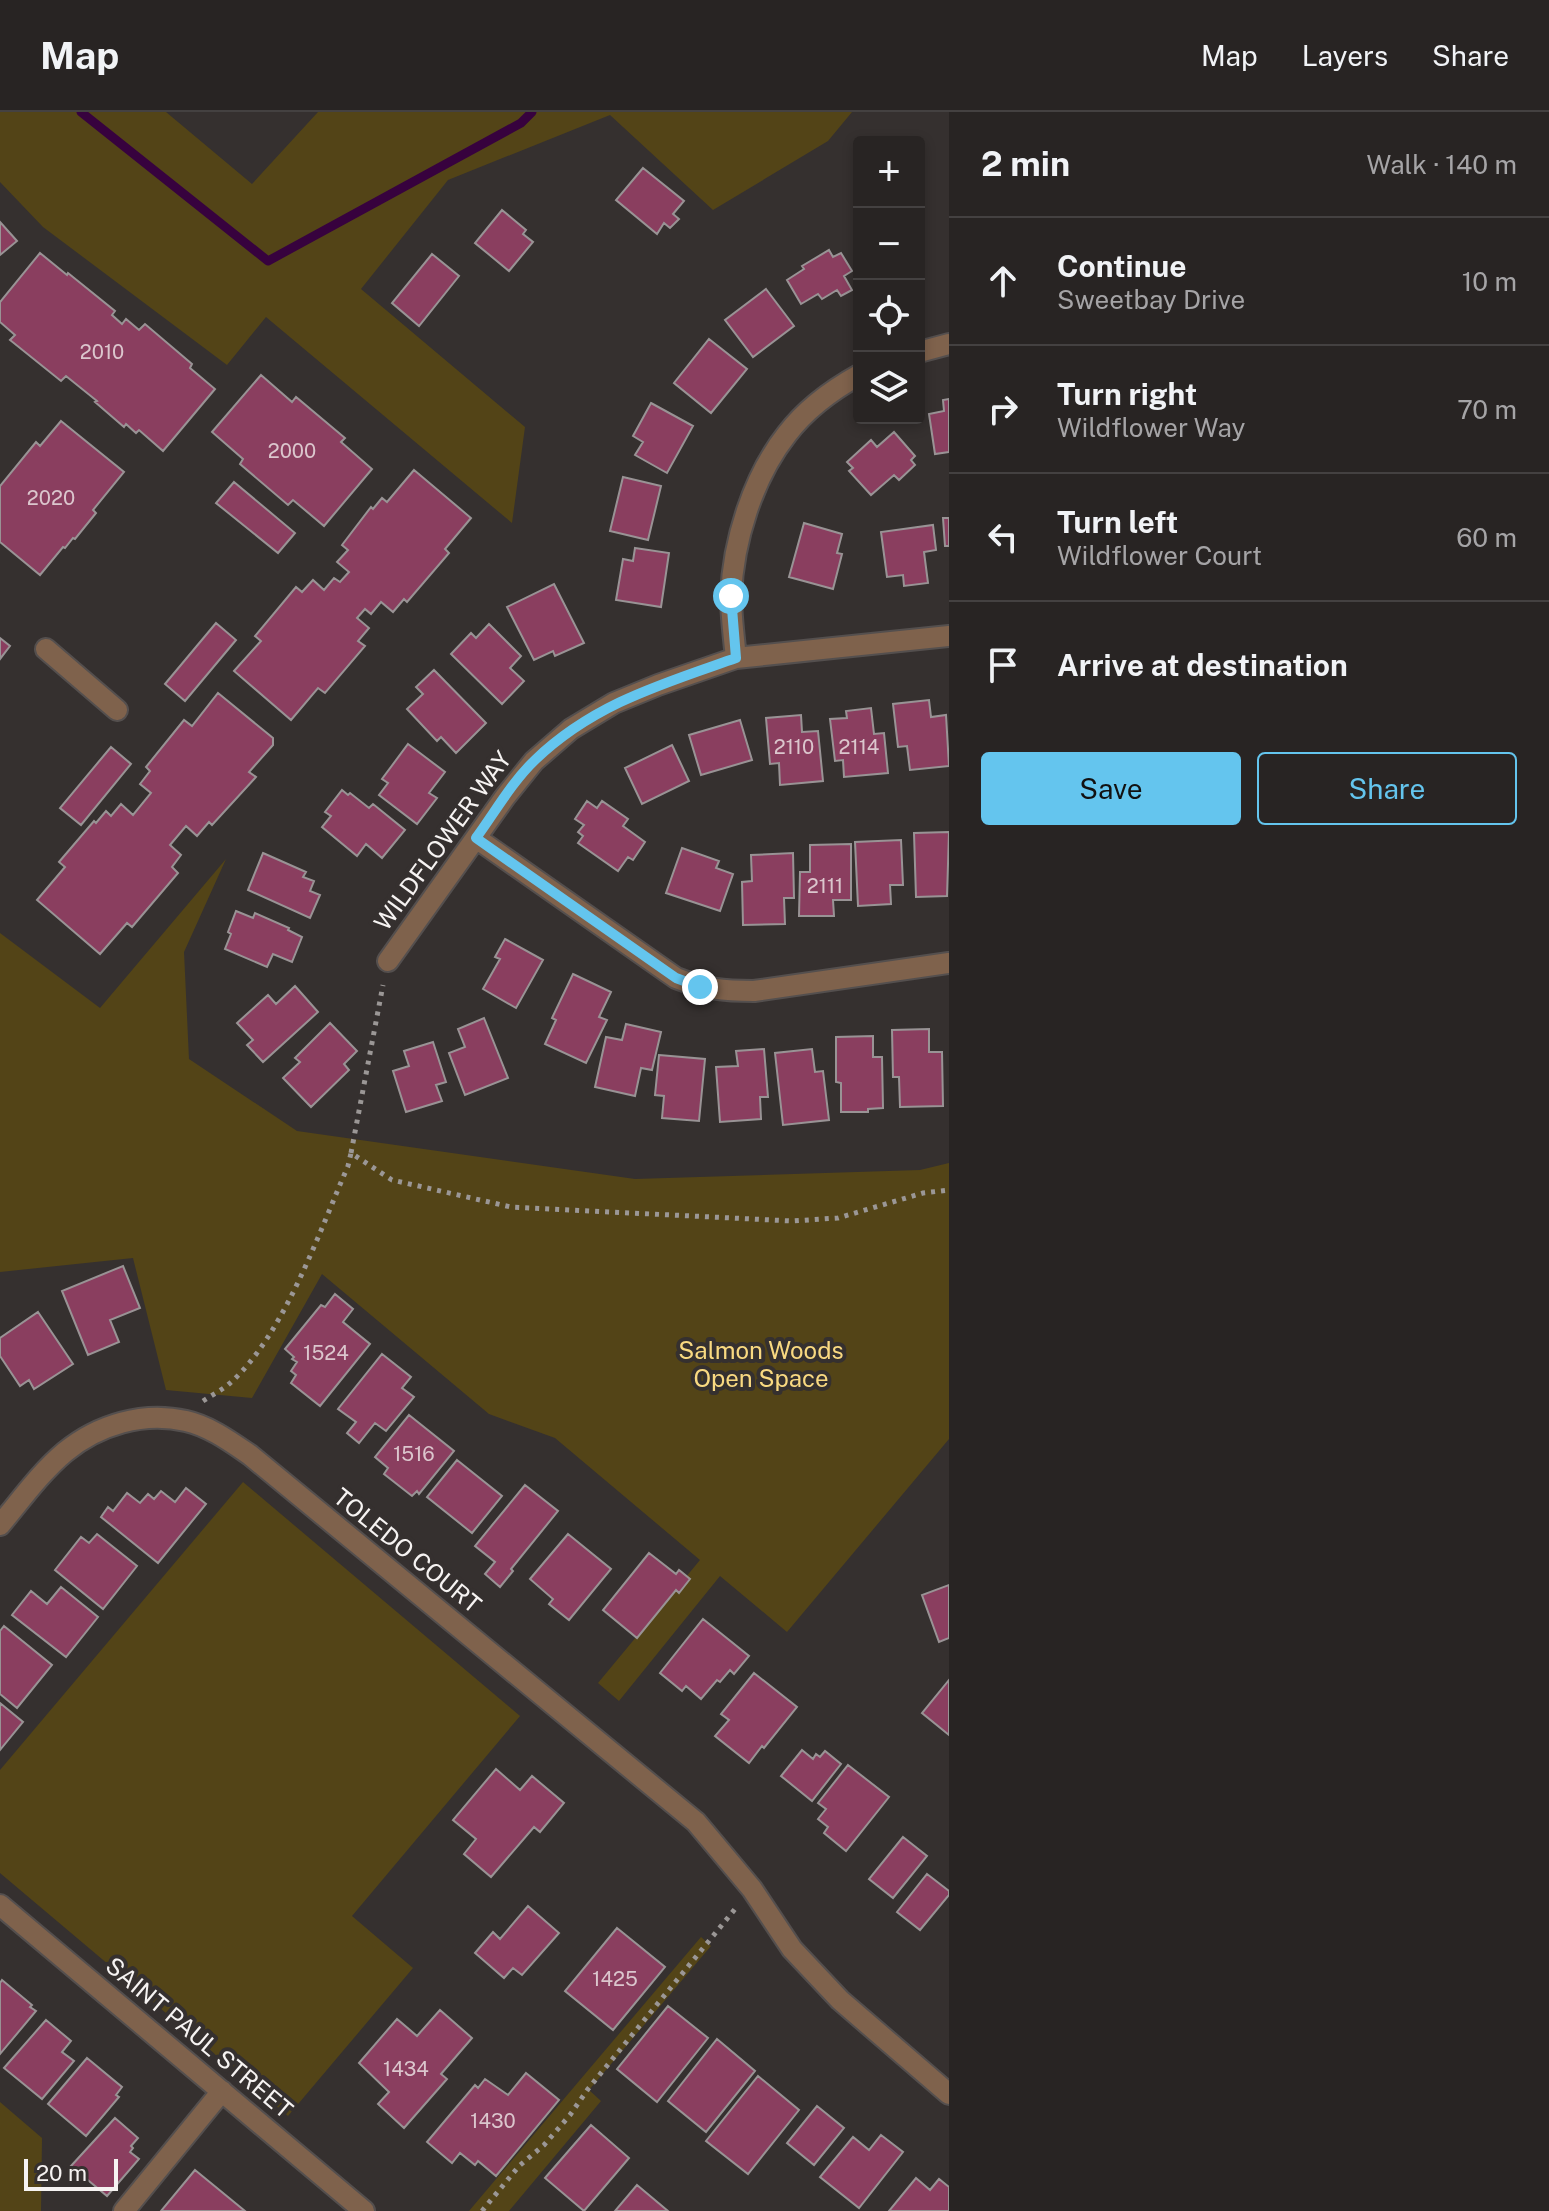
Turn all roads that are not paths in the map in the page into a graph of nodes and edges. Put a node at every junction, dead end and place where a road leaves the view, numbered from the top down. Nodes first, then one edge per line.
1 (949, 344) edge
2 (925, 350) edge
3 (853, 379) edge
4 (949, 636) edge
5 (46, 649) dead end
6 (736, 658) junction
7 (117, 710) dead end
8 (476, 838) junction
9 (388, 961) dead end
10 (949, 963) edge
11 (0, 1525) edge
12 (0, 1905) edge
13 (222, 2091) junction
14 (949, 2094) edge
15 (124, 2211) edge
16 (364, 2211) edge

1 - 2 street
3 - 6 street
4 - 6 street, WILDFLOWER WAY
5 - 7 street
6 - 8 street, WILDFLOWER WAY
8 - 9 street, WILDFLOWER WAY
8 - 10 street
11 - 14 street, TOLEDO COURT
12 - 13 street, SAINT PAUL STREET
13 - 15 street
13 - 16 street, SAINT PAUL STREET

